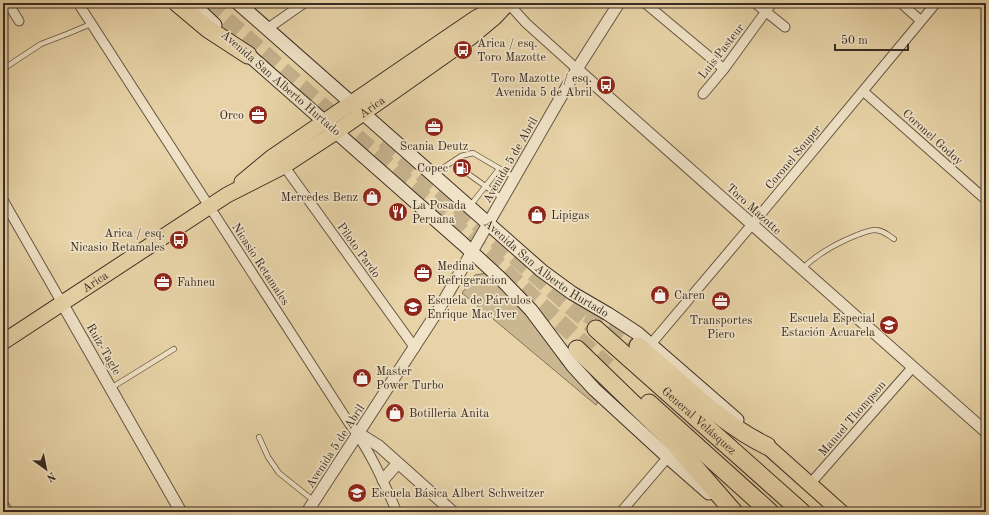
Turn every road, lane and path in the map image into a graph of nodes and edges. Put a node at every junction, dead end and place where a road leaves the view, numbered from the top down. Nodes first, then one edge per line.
1 (8, 3) edge
2 (78, 3) edge
3 (177, 3) edge
4 (192, 3) edge
5 (238, 3) edge
6 (304, 3) edge
7 (508, 3) edge
8 (619, 3) edge
9 (645, 3) edge
10 (756, 3) edge
11 (772, 3) edge
12 (901, 3) edge
13 (936, 3) edge
14 (766, 12) junction
15 (19, 21) dead end
16 (921, 21) junction
17 (91, 24) junction
18 (785, 27) dead end
19 (267, 29) junction
20 (248, 55) junction
21 (3, 69) edge
22 (724, 69) junction
23 (577, 70) junction
24 (863, 91) junction
25 (703, 94) dead end
26 (352, 103) junction
27 (364, 113) junction
28 (325, 122) junction
29 (336, 132) junction
30 (284, 166) junction
31 (499, 169) junction
32 (467, 173) dead end
33 (432, 175) junction
34 (514, 178) junction
35 (486, 186) junction
36 (227, 195) junction
37 (502, 198) junction
38 (986, 200) edge
39 (4, 205) edge
40 (209, 207) junction
41 (468, 207) junction
42 (487, 224) junction
43 (752, 225) junction
44 (894, 239) dead end
45 (472, 252) junction
46 (802, 269) junction
47 (62, 303) junction
48 (596, 329) tunnel mouth
49 (3, 342) edge
50 (644, 345) junction
51 (415, 348) junction
52 (174, 349) dead end
53 (577, 349) dead end
54 (608, 366) tunnel mouth
55 (912, 368) junction
56 (110, 388) junction
57 (986, 432) edge
58 (358, 433) junction
59 (259, 437) dead end
60 (767, 446) joint
61 (668, 457) junction
62 (398, 463) junction
63 (382, 480) junction
64 (810, 484) junction
65 (314, 501) junction
66 (3, 504) edge
67 (8, 512) edge
68 (181, 512) edge
69 (307, 512) edge
70 (397, 512) edge
71 (453, 512) edge
72 (621, 512) edge
73 (734, 512) edge
74 (770, 512) edge
75 (802, 512) edge
76 (840, 512) edge

1 - 15 street
2 - 17 street, Nicasio Retamales
3 - 20 highway
4 - 20 main road, Avenida San Alberto Hurtado
5 - 19 main road, Avenida San Alberto Hurtado
6 - 19 street
7 - 23 street, Toro Mazotte
7 - 26 main road, Arica
7 - 27 main road, Arica
8 - 23 street, Avenida 5 de Abril
9 - 22 street
10 - 14 street
11 - 14 street, Luis Pasteur
12 - 16 street
13 - 16 street, Coronel Souper
14 - 18 street
14 - 22 street, Luis Pasteur
16 - 24 street, Coronel Souper
17 - 21 lane
17 - 40 street, Nicasio Retamales
19 - 26 main road, Avenida San Alberto Hurtado
20 - 28 main road, Avenida San Alberto Hurtado
22 - 25 street, Luis Pasteur
23 - 34 street, Avenida 5 de Abril
23 - 43 street, Toro Mazotte
24 - 38 street, Coronel Godoy
24 - 43 street, Coronel Souper
26 - 27 main road, Avenida San Alberto Hurtado
26 - 28 main road, Arica
27 - 29 main road, Arica
27 - 33 main road, Avenida San Alberto Hurtado
28 - 29 main road, Avenida San Alberto Hurtado
28 - 36 main road, Arica
29 - 30 main road, Arica
29 - 45 main road, Avenida San Alberto Hurtado
30 - 36 main road, Arica
30 - 51 street, Piloto Pardo
31 - 33 lane
31 - 34 lane
31 - 35 lane
32 - 35 lane
33 - 41 main road, Avenida San Alberto Hurtado
34 - 37 street, Avenida 5 de Abril
35 - 37 lane
35 - 41 lane
36 - 40 main road, Arica
37 - 42 street, Avenida 5 de Abril
39 - 47 street, Ruiz-Tagle
40 - 47 main road, Arica
40 - 58 street, Nicasio Retamales
41 - 42 main road, Avenida San Alberto Hurtado
42 - 45 street, Avenida 5 de Abril
42 - 50 main road, Avenida San Alberto Hurtado
43 - 46 street, Toro Mazotte
43 - 50 street, Coronel Souper
44 - 46 lane
45 - 51 street, Avenida 5 de Abril
45 - 61 main road, Avenida San Alberto Hurtado
46 - 55 street, Toro Mazotte
47 - 49 main road, Arica
47 - 56 street, Ruiz-Tagle
48 - 75 highway, General Velásquez
50 - 60 highway
51 - 58 street, Avenida 5 de Abril
52 - 56 lane
53 - 73 highway
54 - 74 highway, General Velásquez
55 - 57 street, Toro Mazotte
55 - 64 street, Manuel Thompson
56 - 68 street, Ruiz-Tagle
58 - 62 street, Nicasio Retamales
58 - 63 street
58 - 65 street, Avenida 5 de Abril
59 - 65 lane
60 - 64 main road
61 - 72 street
61 - 73 main road, Avenida San Alberto Hurtado
62 - 63 street
62 - 71 street, Nicasio Retamales
63 - 70 street
64 - 76 main road
65 - 69 street, Avenida 5 de Abril
66 - 67 street

